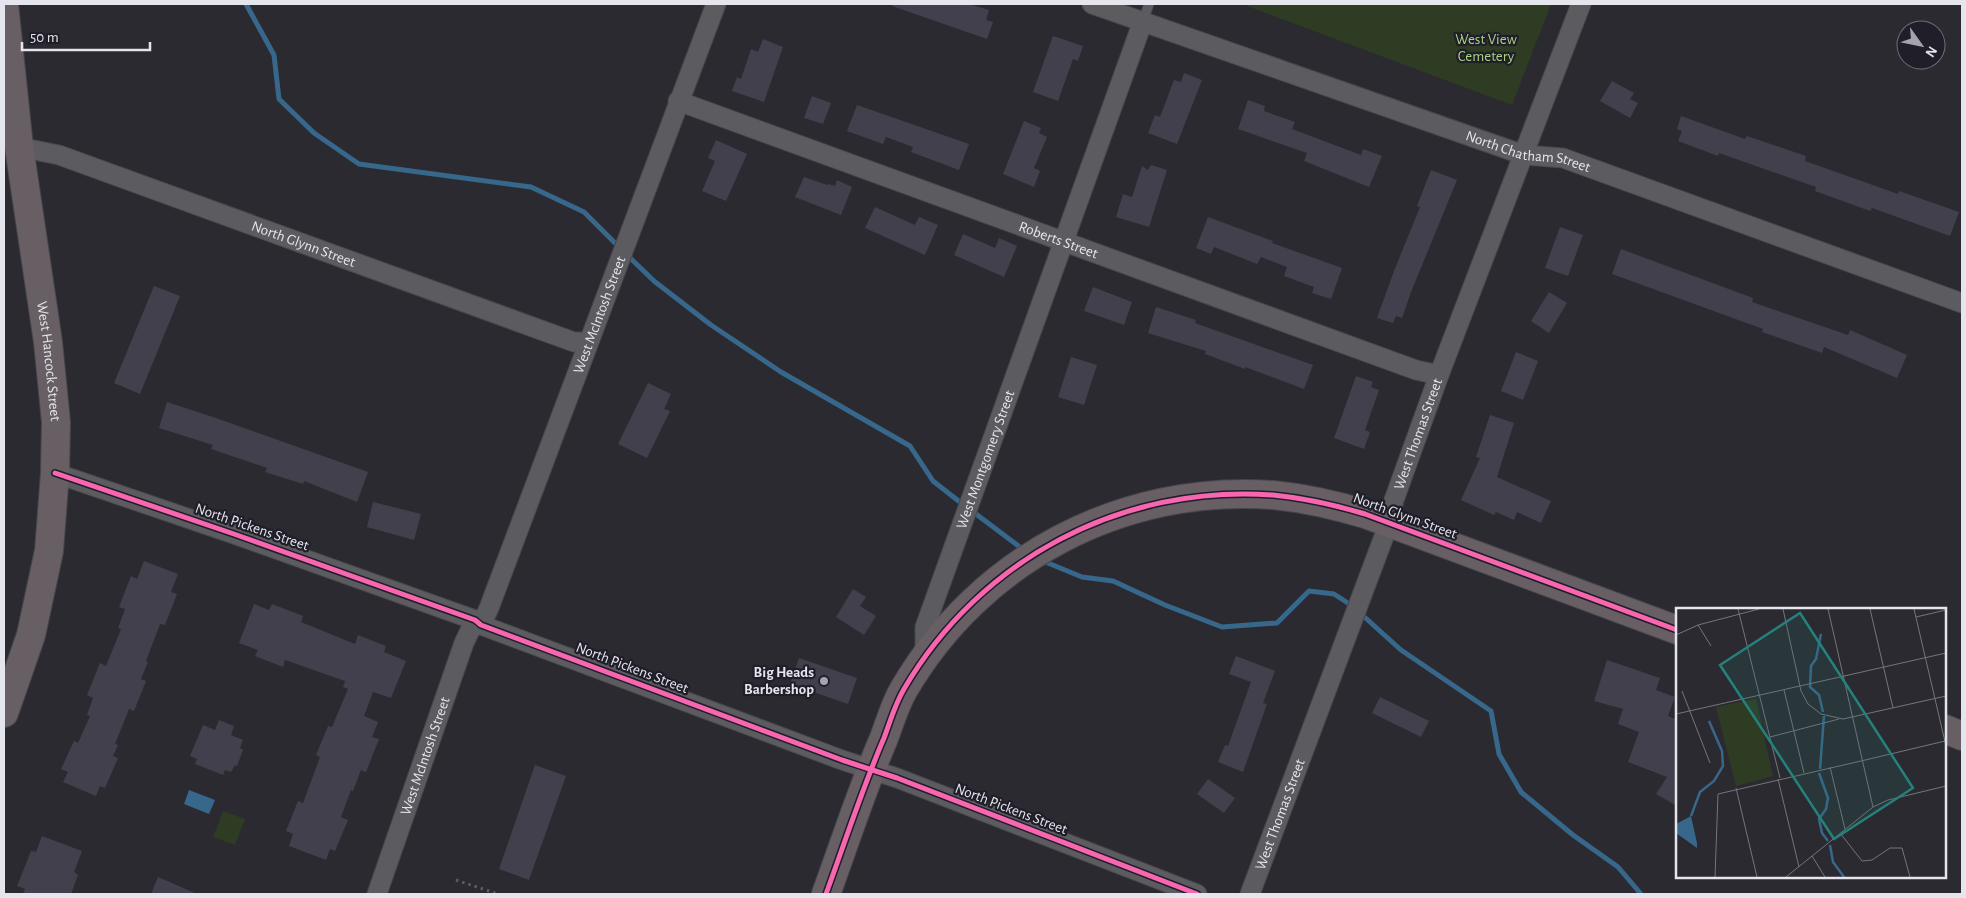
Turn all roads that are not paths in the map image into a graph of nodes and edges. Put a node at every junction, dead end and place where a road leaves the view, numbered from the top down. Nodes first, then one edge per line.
1 (4, 4) edge
2 (716, 4) edge
3 (1092, 4) edge
4 (1582, 4) edge
5 (1146, 12) edge
6 (8, 82) edge
7 (678, 101) junction
8 (19, 146) junction
9 (1524, 155) junction
10 (1063, 242) junction
11 (1962, 302) edge
12 (588, 342) junction
13 (1439, 375) junction
14 (55, 473) junction
15 (1389, 522) junction
16 (478, 622) junction
17 (1676, 630) edge
18 (925, 658) junction
19 (4, 714) edge
20 (1946, 729) edge
21 (1962, 736) edge
22 (870, 770) junction
23 (377, 894) edge
24 (826, 894) edge
25 (1197, 894) edge
26 (1250, 894) edge

1 - 6 main road, West Hancock Street
2 - 7 street, West McIntosh Street
3 - 5 street, North Chatham Street
4 - 9 street, West Thomas Street
5 - 9 street, North Chatham Street
5 - 10 street, West Montgomery Street
6 - 8 main road, West Hancock Street
7 - 10 street, Roberts Street
7 - 12 street, West McIntosh Street
8 - 12 street, North Glynn Street
8 - 14 main road, West Hancock Street
9 - 11 street, North Chatham Street
9 - 13 street, West Thomas Street
10 - 13 street, Roberts Street
10 - 18 street, West Montgomery Street
12 - 16 street, West McIntosh Street
13 - 15 street, West Thomas Street
14 - 16 street, North Pickens Street
14 - 19 main road, West Hancock Street
15 - 17 main road, North Glynn Street
15 - 18 main road, North Glynn Street
15 - 26 street, West Thomas Street
16 - 22 street, North Pickens Street
16 - 23 street, West McIntosh Street
18 - 22 main road
20 - 21 main road
22 - 24 main road
22 - 25 street, North Pickens Street

